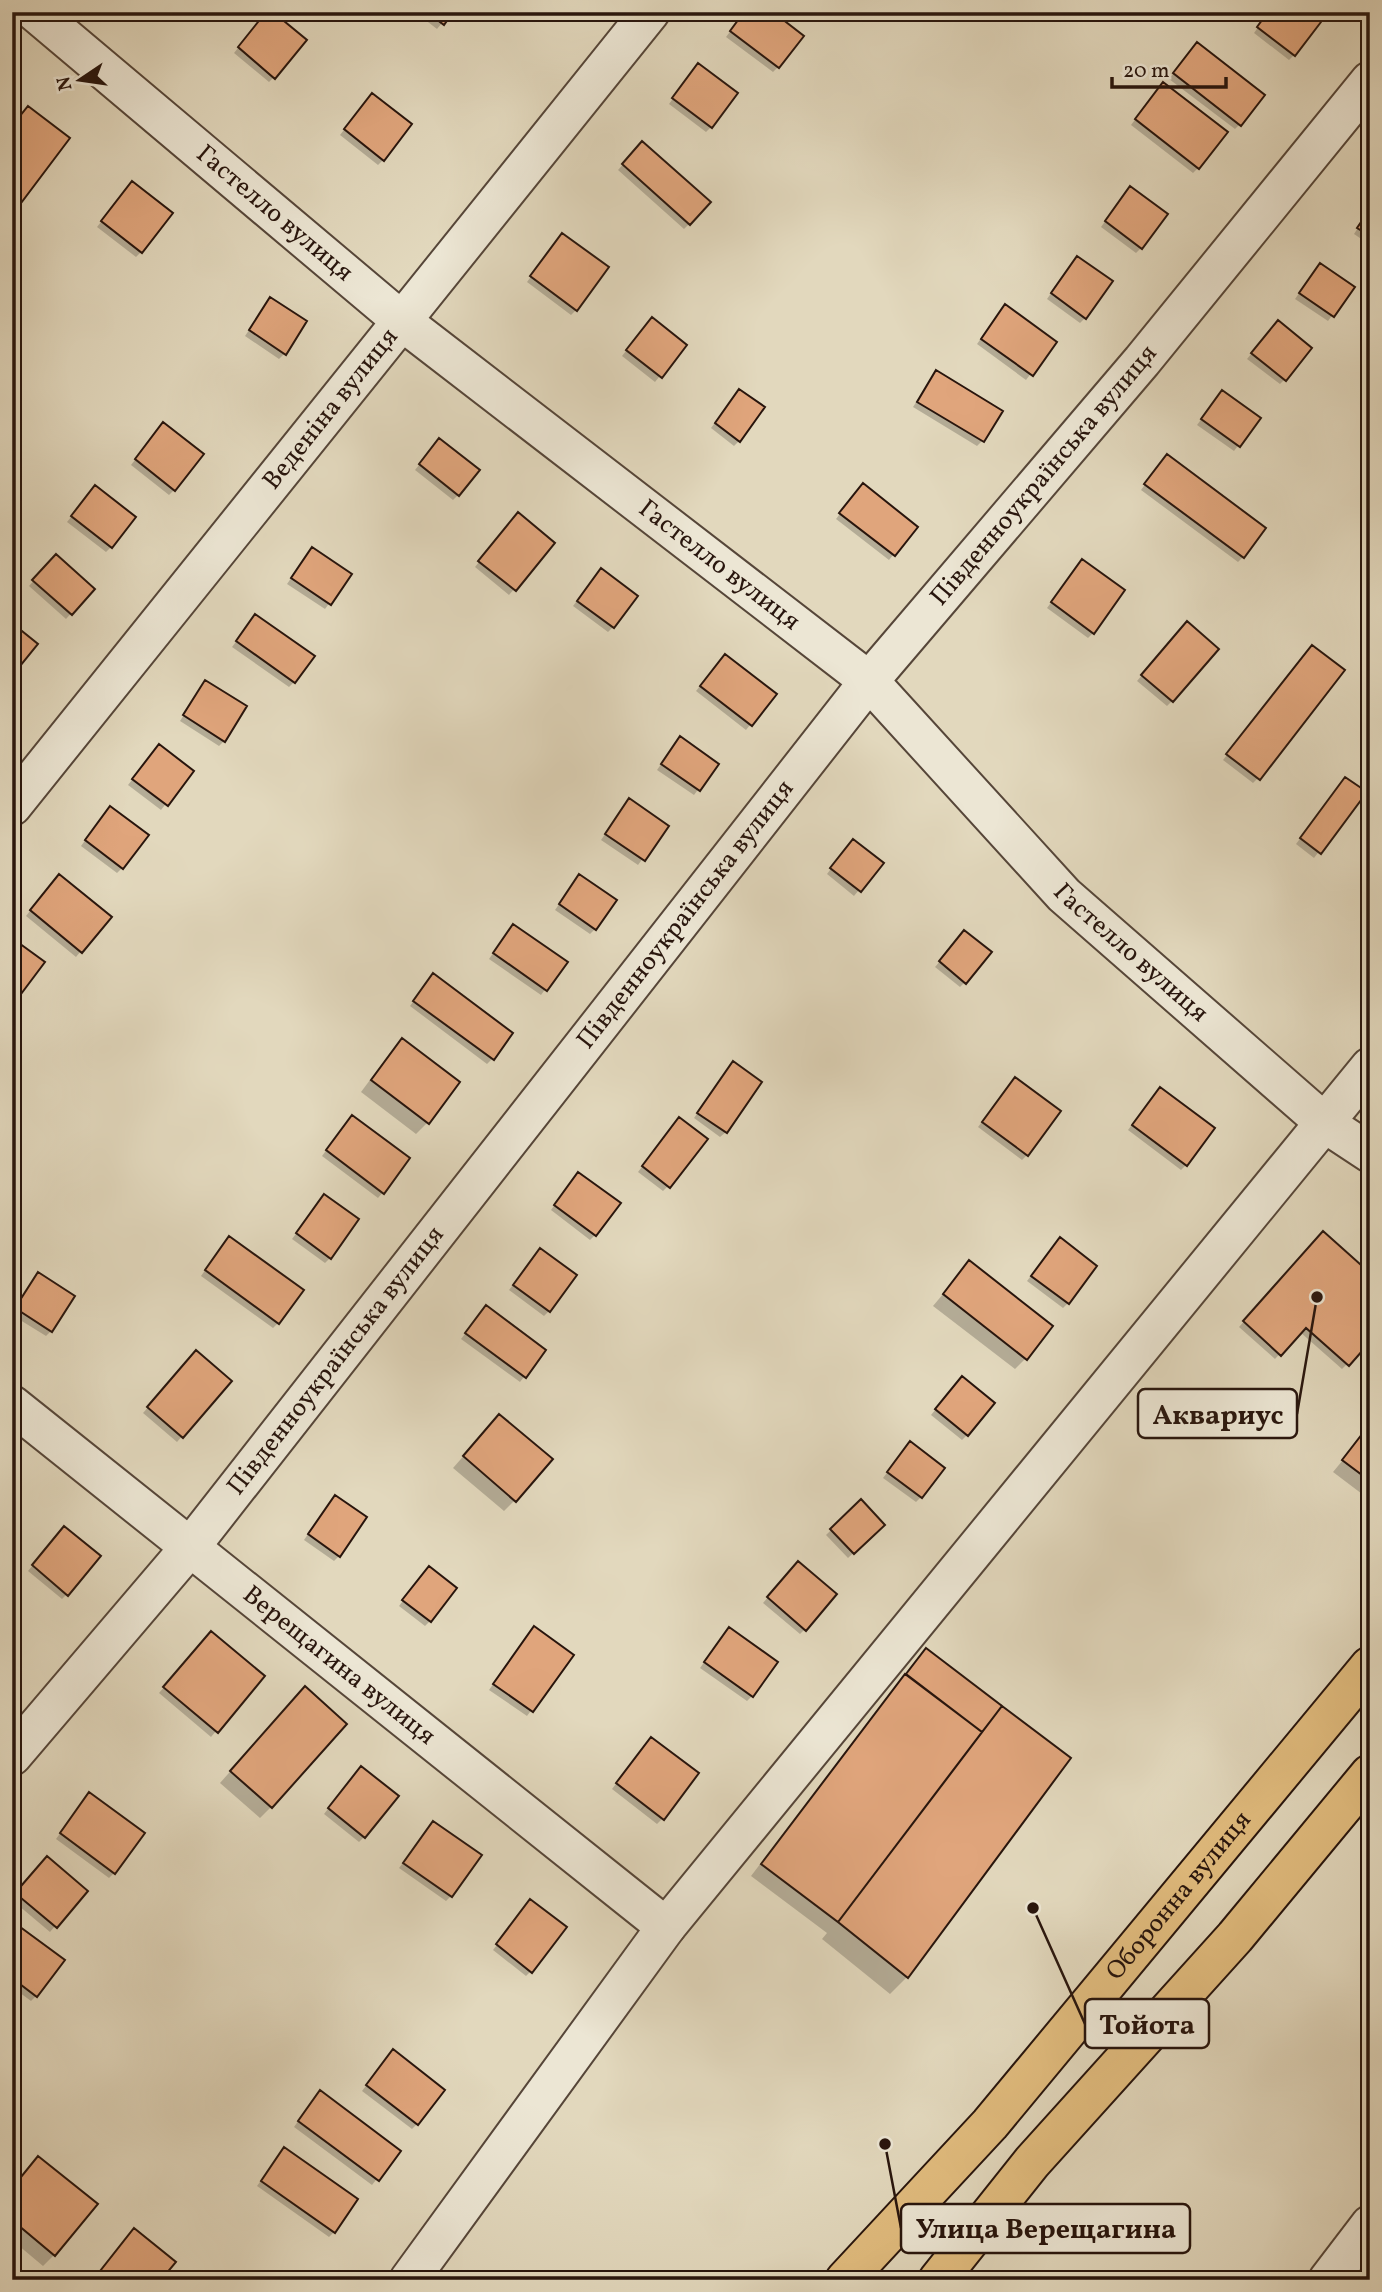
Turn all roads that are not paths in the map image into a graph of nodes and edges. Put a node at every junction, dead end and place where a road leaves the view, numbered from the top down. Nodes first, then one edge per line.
1 (35, 12) edge
2 (650, 12) edge
3 (1370, 81) edge
4 (403, 322) junction
5 (869, 681) junction
6 (12, 806) edge
7 (1370, 1067) edge
8 (1325, 1124) junction
9 (1370, 1153) edge
10 (12, 1405) edge
11 (191, 1546) junction
12 (1370, 1666) edge
13 (12, 1756) edge
14 (1370, 1774) edge
15 (666, 1927) junction
16 (1366, 2238) edge
17 (409, 2280) edge
18 (845, 2280) edge
19 (938, 2280) edge
20 (1328, 2280) edge

1 - 4 street, Гастелло вулиця
2 - 4 street, Веденіна вулиця
3 - 5 street, Південноукраїнська вулиця
4 - 5 street, Гастелло вулиця
4 - 6 street, Веденіна вулиця
5 - 8 street, Гастелло вулиця
5 - 11 street, Південноукраїнська вулиця
7 - 8 street
8 - 9 street, Гастелло вулиця
8 - 15 street
10 - 11 street, Верещагина вулиця
11 - 13 street, Південноукраїнська вулиця
11 - 15 street, Верещагина вулиця
12 - 18 main road, Оборонна вулиця
14 - 19 main road
15 - 17 street
16 - 20 street

